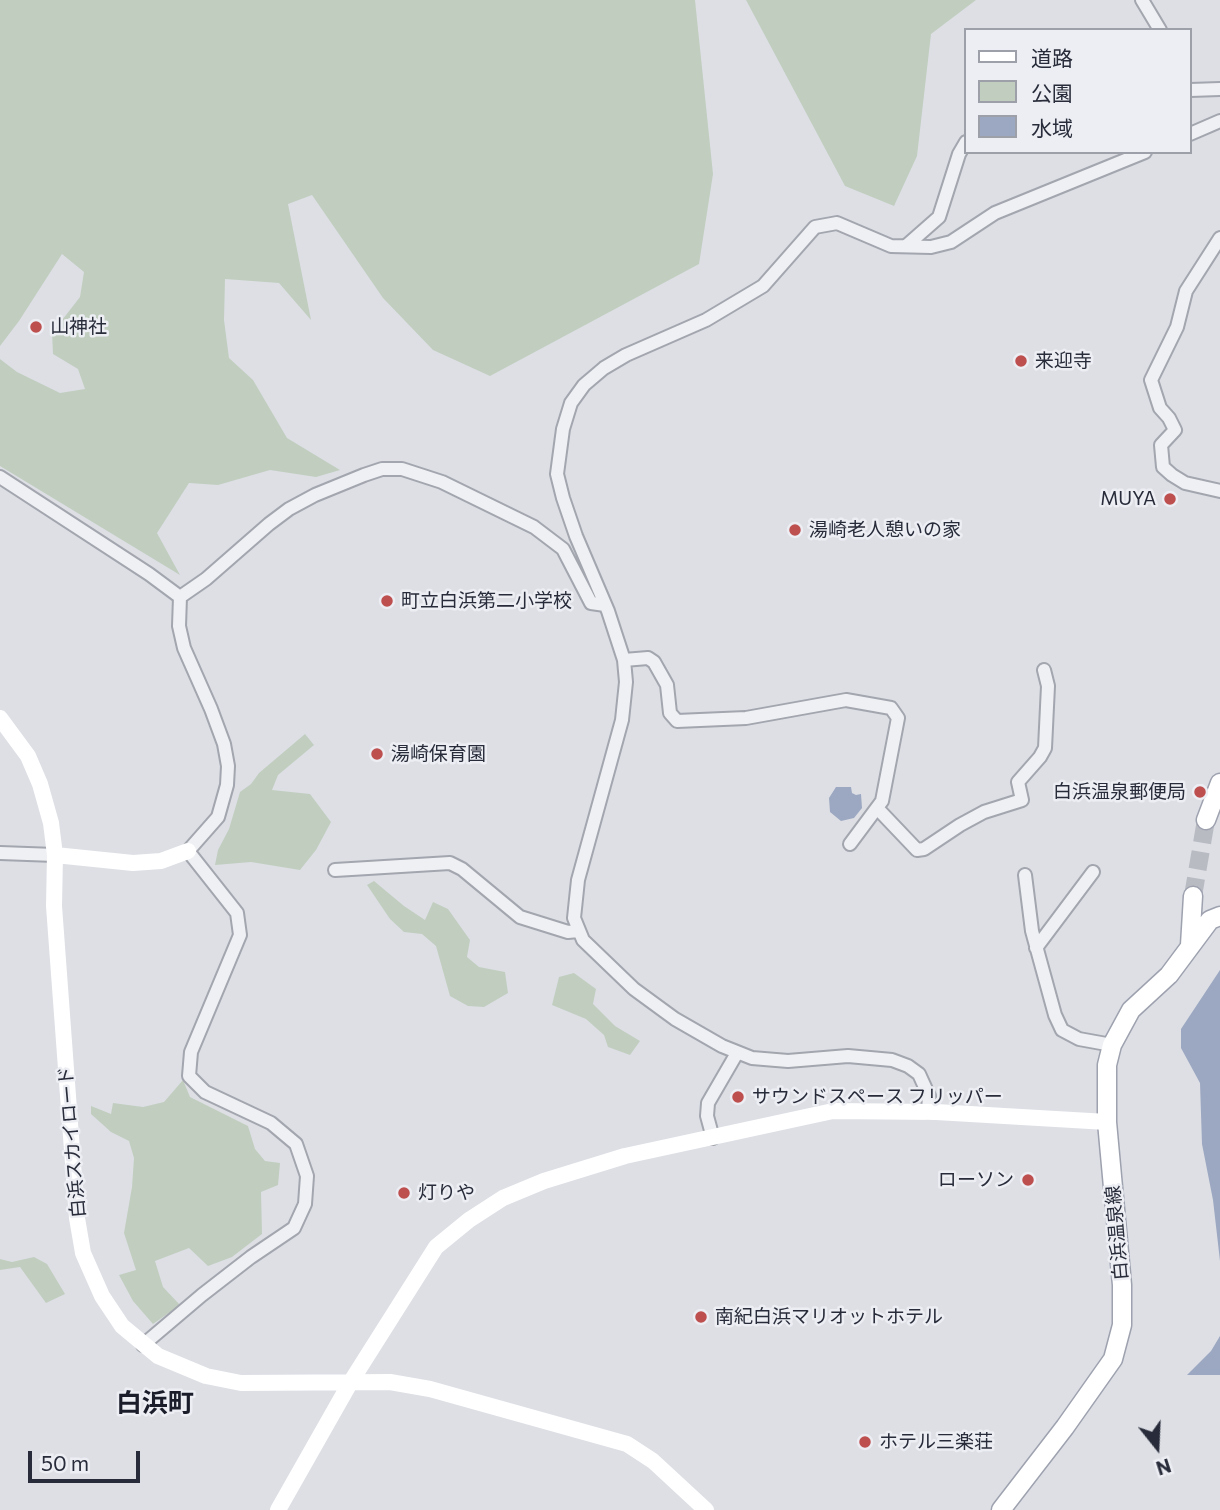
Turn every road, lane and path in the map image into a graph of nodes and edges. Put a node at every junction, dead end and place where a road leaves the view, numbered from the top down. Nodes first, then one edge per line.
1 (1142, 0) edge
2 (1159, 28) edge
3 (1220, 89) edge
4 (1192, 90) edge
5 (1220, 121) edge
6 (1192, 133) edge
7 (964, 145) edge
8 (1140, 154) edge
9 (1220, 238) edge
10 (906, 246) junction
11 (0, 477) edge
12 (1220, 491) edge
13 (180, 597) junction
14 (605, 605) junction
15 (624, 660) junction
16 (1044, 670) dead end
17 (0, 718) edge
18 (1220, 783) edge
19 (877, 808) junction
20 (1206, 820) tunnel mouth
21 (850, 844) dead end
22 (188, 851) junction
23 (0, 853) edge
24 (55, 855) junction
25 (335, 870) dead end
26 (1093, 872) dead end
27 (1025, 875) dead end
28 (1194, 896) tunnel mouth
29 (1220, 916) edge
30 (578, 931) junction
31 (1036, 948) junction
32 (1190, 949) junction
33 (1112, 1045) junction
34 (737, 1053) junction
35 (928, 1112) junction
36 (1107, 1122) junction
37 (713, 1138) junction
38 (143, 1345) junction
39 (351, 1383) junction
40 (285, 1508) edge
41 (706, 1510) edge
42 (1001, 1510) edge

1 - 2 street
3 - 4 street
5 - 6 street
7 - 10 street
8 - 10 street
9 - 12 street
10 - 14 street
11 - 13 street
13 - 14 street
13 - 22 street
14 - 15 street
15 - 19 street
15 - 30 street
16 - 19 street
17 - 24 street, 白浜スカイロード
18 - 20 main road
19 - 21 street
22 - 24 street
22 - 38 street
23 - 24 street
24 - 38 street, 白浜スカイロード
25 - 30 street
26 - 31 street
27 - 31 street
28 - 32 main road
29 - 32 main road, 白浜温泉線
30 - 34 street
31 - 33 street
32 - 33 main road, 白浜温泉線
33 - 36 main road, 白浜温泉線
34 - 35 street
34 - 37 street
35 - 36 street
35 - 37 street
36 - 42 main road, 白浜温泉線
37 - 39 street
38 - 39 street, 白浜スカイロード
39 - 40 street
39 - 41 street, 白浜スカイロード

